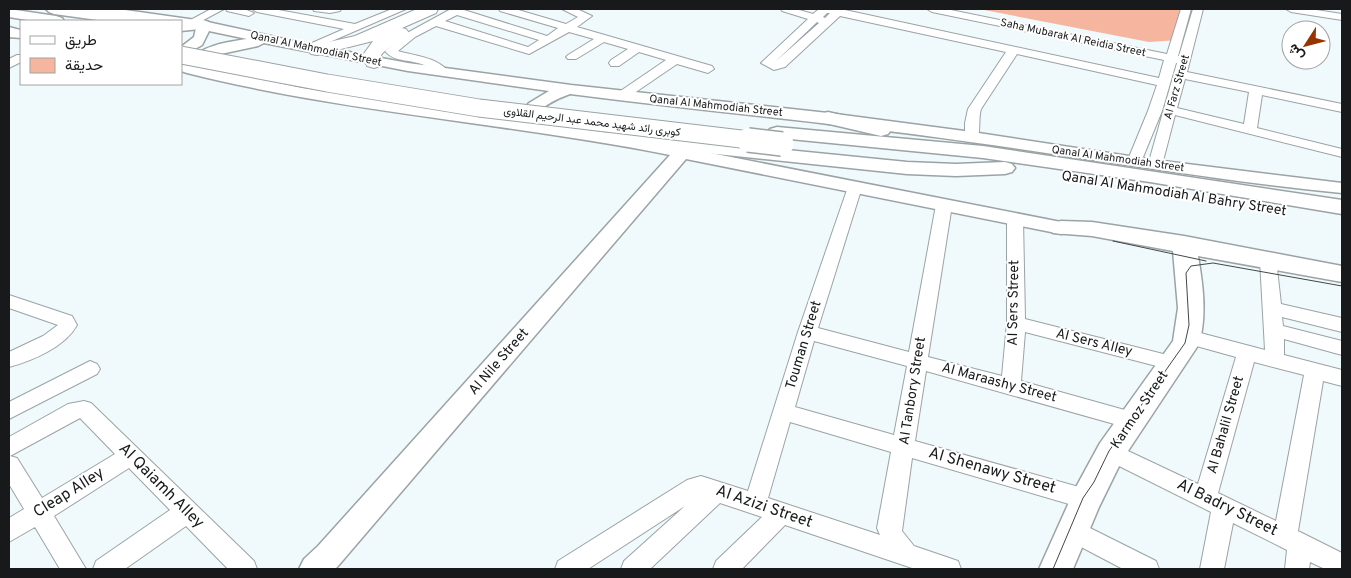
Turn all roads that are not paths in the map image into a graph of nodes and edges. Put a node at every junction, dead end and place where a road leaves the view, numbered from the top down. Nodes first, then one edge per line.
1 (54, 9) edge
2 (101, 9) edge
3 (219, 9) edge
4 (231, 9) edge
5 (318, 9) edge
6 (336, 9) edge
7 (504, 9) edge
8 (566, 9) edge
9 (786, 9) edge
10 (825, 9) edge
11 (932, 9) edge
12 (964, 9) edge
13 (1186, 9) edge
14 (1198, 9) edge
15 (1291, 9) edge
16 (1318, 9) edge
17 (839, 10) edge
18 (252, 11) edge
19 (9, 12) edge
20 (1342, 12) edge
21 (425, 13) edge
22 (1342, 17) edge
23 (815, 18) junction
24 (51, 20) edge
25 (128, 20) edge
26 (167, 20) edge
27 (827, 22) junction
28 (191, 24) edge
29 (357, 28) junction
30 (568, 28) junction
31 (603, 38) junction
32 (271, 40) junction
33 (549, 40) junction
34 (182, 46) edge
35 (637, 48) junction
36 (313, 49) junction
37 (1014, 49) junction
38 (1173, 53) junction
39 (1186, 56) junction
40 (572, 57) dead end
41 (676, 60) junction
42 (184, 61) edge
43 (374, 62) junction
44 (615, 63) dead end
45 (708, 69) dead end
46 (443, 72) junction
47 (1181, 74) junction
48 (502, 80) junction
49 (1164, 83) junction
50 (571, 90) junction
51 (1256, 90) junction
52 (623, 95) junction
53 (1342, 108) edge
54 (1155, 111) junction
55 (1170, 112) junction
56 (828, 118) joint
57 (492, 121) junction
58 (534, 127) junction
59 (1250, 131) junction
60 (609, 138) junction
61 (779, 139) junction
62 (977, 144) junction
63 (682, 153) junction
64 (1342, 153) edge
65 (1134, 162) junction
66 (1155, 165) junction
67 (1005, 168) junction
68 (855, 187) junction
69 (1342, 188) edge
70 (944, 205) junction
71 (1342, 207) edge
72 (1015, 220) junction
73 (1342, 221) edge
74 (1061, 228) joint
75 (1184, 244) junction
76 (1268, 260) junction
77 (1342, 274) edge
78 (9, 301) edge
79 (1273, 308) junction
80 (1016, 323) junction
81 (1342, 325) edge
82 (1274, 330) junction
83 (807, 332) junction
84 (1189, 337) junction
85 (1342, 348) edge
86 (1247, 352) junction
87 (9, 360) edge
88 (1275, 360) junction
89 (918, 361) junction
90 (1172, 363) junction
91 (90, 370) dead end
92 (1315, 371) junction
93 (1342, 378) edge
94 (1011, 386) junction
95 (9, 411) edge
96 (783, 412) junction
97 (1132, 420) junction
98 (9, 446) edge
99 (904, 446) junction
100 (1111, 452) junction
101 (130, 456) junction
102 (9, 466) edge
103 (717, 491) junction
104 (1086, 499) junction
105 (1215, 503) junction
106 (755, 504) junction
107 (187, 512) junction
108 (38, 513) junction
109 (781, 513) junction
110 (1072, 530) junction
111 (9, 531) edge
112 (1293, 541) junction
113 (910, 562) edge
114 (1342, 566) edge
115 (732, 567) edge
116 (74, 569) edge
117 (105, 569) edge
118 (245, 569) edge
119 (314, 569) edge
120 (567, 569) edge
121 (633, 569) edge
122 (949, 569) edge
123 (1056, 569) edge
124 (1147, 569) edge
125 (1212, 569) edge
126 (1297, 569) edge

1 - 25 main road
2 - 26 street, Qanal Al Mahmodiah Street
3 - 28 street
4 - 18 street
5 - 6 street
7 - 30 street
8 - 30 street
9 - 23 street
10 - 17 street
10 - 23 street
11 - 38 street, Saha Mubarak Al Reidia Street
12 - 38 street, Saha Mubarak Al Reidia Street
13 - 38 street, Al Farz Street
14 - 39 street, Al Farz Street
15 - 22 street
16 - 20 street
17 - 27 street
17 - 37 street
18 - 29 street
19 - 24 main road
21 - 29 street
21 - 33 street
21 - 33 street
21 - 36 main road
21 - 43 main road
21 - 46 street
23 - 27 street
23 - 27 street
28 - 32 street, Qanal Al Mahmodiah Street
28 - 42 street
29 - 36 street
30 - 31 street
30 - 33 street
31 - 35 street
31 - 40 street
32 - 36 street, Qanal Al Mahmodiah Street
32 - 42 street
34 - 61 main road, كوبرى رائد شهيد محمد عبد الرحيم القلاوى
35 - 41 street
35 - 44 street
36 - 43 street, Qanal Al Mahmodiah Street
37 - 49 street
37 - 62 street
38 - 39 street, Saha Mubarak Al Reidia Street
38 - 49 street, Al Farz Street
39 - 47 street, Al Farz Street
41 - 45 street
41 - 52 street
42 - 57 street
42 - 61 main road, كوبرى رائد شهيد محمد عبد الرحيم القلاوى, bridge
43 - 46 street, Qanal Al Mahmodiah Street
46 - 48 street, Qanal Al Mahmodiah Street
47 - 51 street
47 - 55 street, Al Farz Street
48 - 50 street, Qanal Al Mahmodiah Street
48 - 57 street
49 - 54 street, Al Farz Street
50 - 52 street, Qanal Al Mahmodiah Street
50 - 58 street
51 - 53 street
51 - 59 street
52 - 56 street, Qanal Al Mahmodiah Street
54 - 55 street
54 - 65 street, Al Farz Street
55 - 59 street
55 - 66 street, Al Farz Street
56 - 62 main road
57 - 58 street
58 - 60 street
59 - 64 street
60 - 63 street
60 - 67 main road
61 - 62 main road, كوبرى رائد شهيد محمد عبد الرحيم القلاوى
61 - 67 main road, كوبرى رائد شهيد محمد عبد الرحيم القلاوى
62 - 65 street, Qanal Al Mahmodiah Street
62 - 71 main road, Qanal Al Mahmodiah Al Bahry Street
63 - 68 street
63 - 119 street, Al Nile Street
65 - 66 street, Qanal Al Mahmodiah Street
66 - 69 street, Qanal Al Mahmodiah Street
67 - 73 main road, Qanal Al Mahmodiah Al Bahry Street
68 - 70 street
68 - 83 street, Touman Street
70 - 72 street
70 - 89 street, Al Tanbory Street
72 - 74 street
72 - 80 street, Al Sers Street
74 - 75 main road
75 - 76 main road
75 - 84 main road
76 - 77 main road
76 - 79 street
78 - 87 street
79 - 81 street
79 - 82 street
80 - 90 street, Al Sers Alley
80 - 94 street, Al Sers Street
82 - 85 street
82 - 88 street
83 - 89 street, Al Maraashy Street
83 - 96 street, Touman Street
84 - 86 street
84 - 90 main road, Karmoz Street
86 - 88 street
86 - 105 street, Al Bahalil Street
88 - 92 street
89 - 94 street, Al Maraashy Street
89 - 99 street, Al Tanbory Street
90 - 97 main road, Karmoz Street
91 - 95 street
92 - 93 street
92 - 112 street
94 - 97 street, Al Maraashy Street
96 - 99 street, Al Shenawy Street
96 - 106 street, Touman Street
97 - 100 main road, Karmoz Street
98 - 101 street, Al Qaiamh Alley
99 - 104 street, Al Shenawy Street
99 - 113 street, Al Tanbory Street
100 - 104 main road, Karmoz Street
100 - 105 street, Al Badry Street
101 - 107 street, Al Qaiamh Alley
101 - 108 street, Cleap Alley
102 - 108 street
103 - 106 street, Al Azizi Street
103 - 120 street, Al Azizi Street
103 - 121 street
104 - 110 main road, Karmoz Street
105 - 112 street, Al Badry Street
105 - 125 street, Al Bahalil Street
106 - 109 street, Al Azizi Street
107 - 117 street
107 - 118 street, Al Qaiamh Alley
108 - 111 street, Cleap Alley
108 - 116 street
109 - 113 street, Al Azizi Street
109 - 115 street
110 - 123 main road, Karmoz Street
110 - 124 street
112 - 114 street, Al Badry Street
112 - 126 street
113 - 122 street, Al Azizi Street

